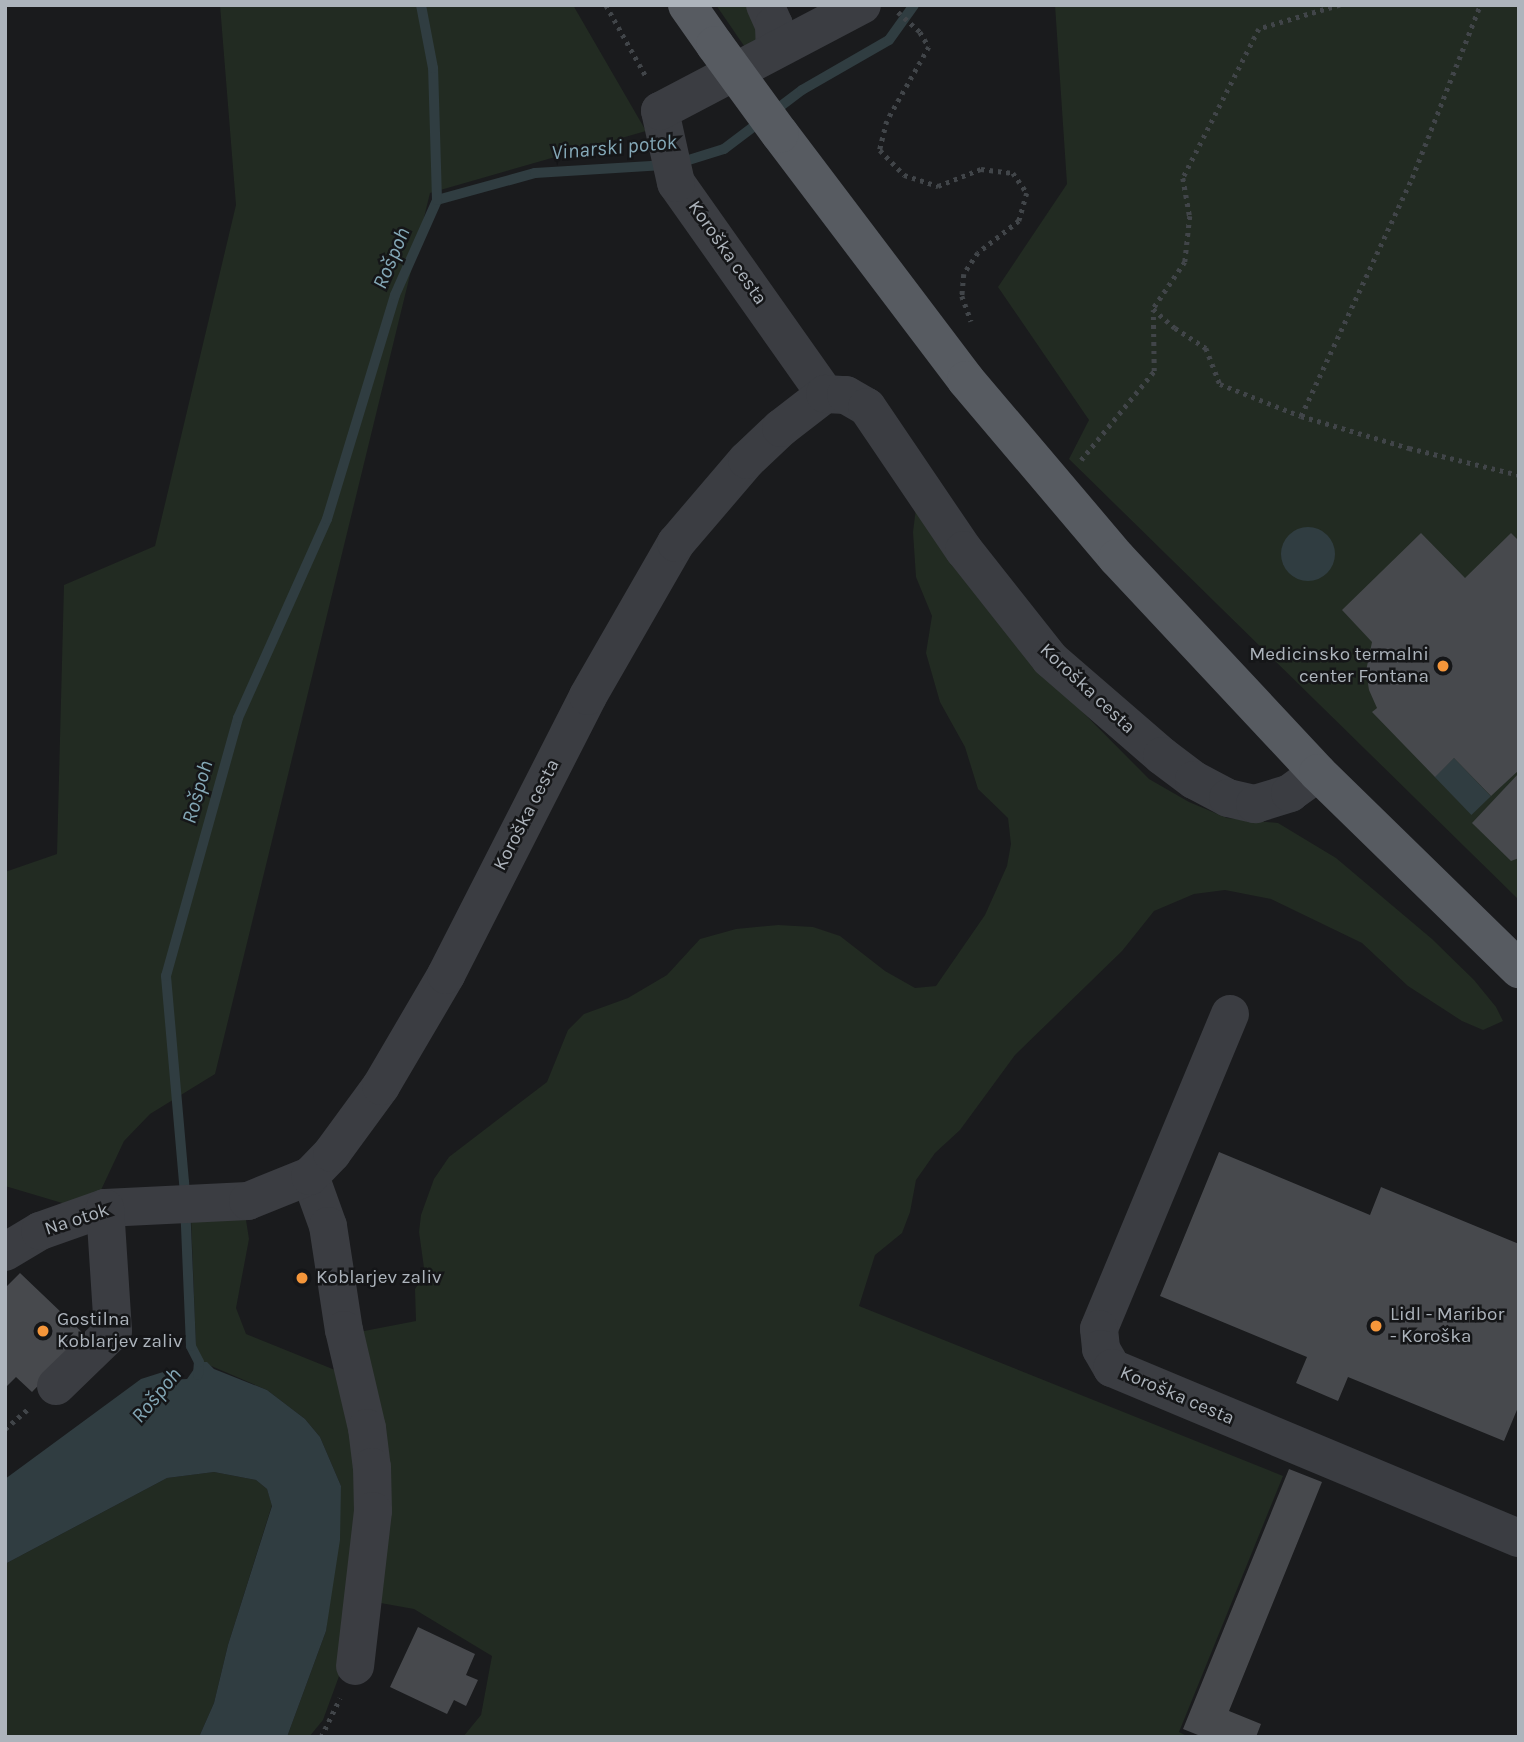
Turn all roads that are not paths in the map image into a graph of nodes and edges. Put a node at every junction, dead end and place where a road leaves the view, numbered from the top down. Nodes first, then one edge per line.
1 (687, 5) edge
2 (765, 5) edge
3 (862, 5) edge
4 (775, 50) junction
5 (825, 394) junction
6 (1318, 773) junction
7 (1519, 969) edge
8 (1230, 1014) dead end
9 (310, 1176) junction
10 (216, 1202) joint
11 (105, 1208) junction
12 (5, 1252) edge
13 (56, 1386) dead end
14 (1519, 1538) edge
15 (355, 1666) dead end

1 - 6 main road, bridge
2 - 4 street
3 - 4 street
4 - 5 street, Koroška cesta
5 - 6 street, Koroška cesta
5 - 9 street, Koroška cesta
6 - 7 main road
8 - 14 street, Koroška cesta
9 - 10 street, Koroška cesta
9 - 15 street
10 - 11 street, Na otok
11 - 12 street, Na otok
11 - 13 street

